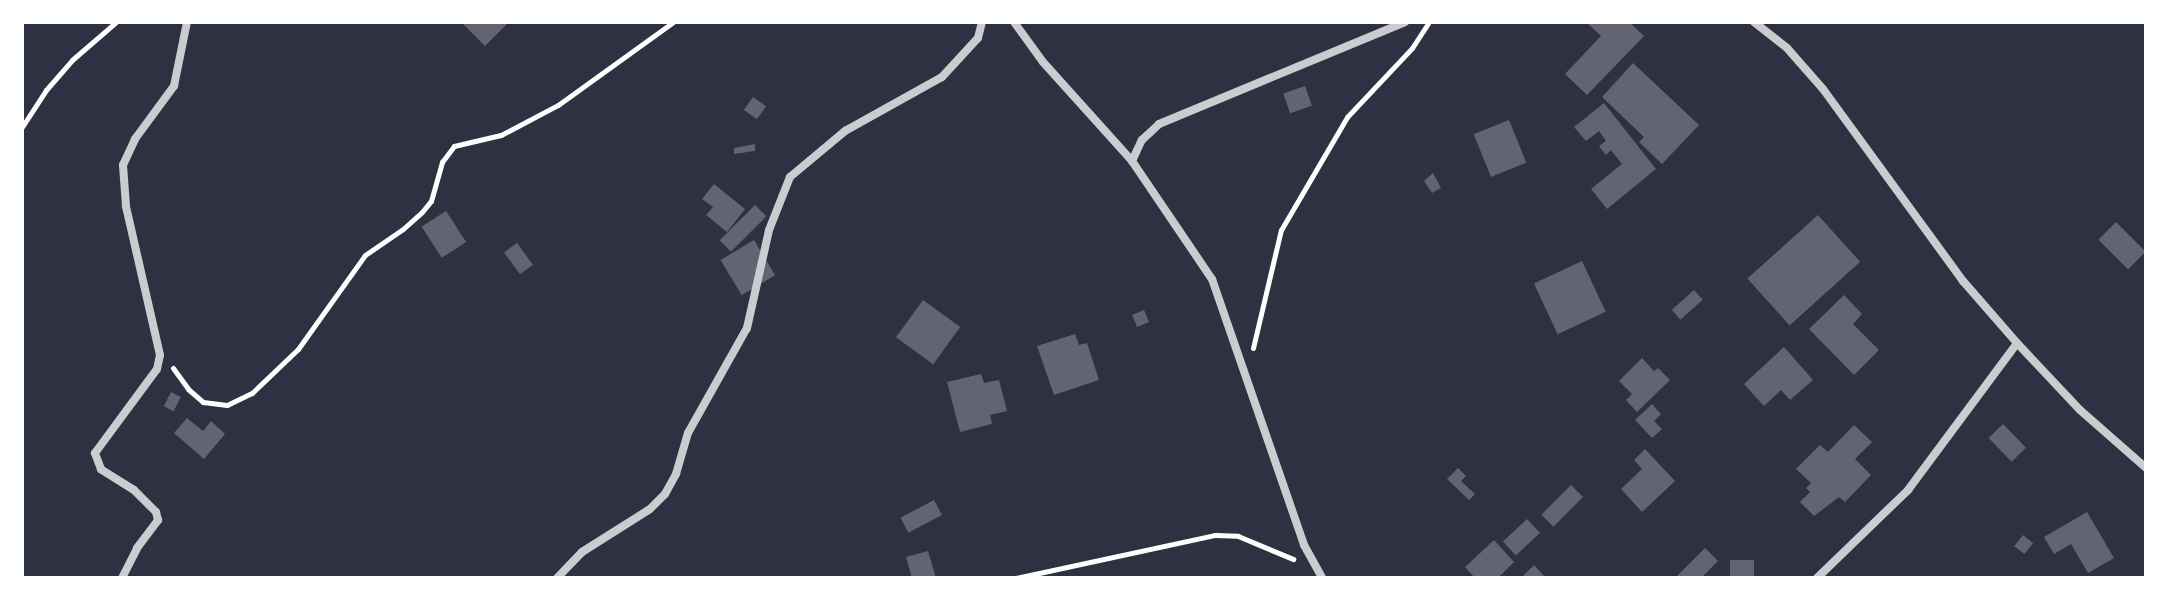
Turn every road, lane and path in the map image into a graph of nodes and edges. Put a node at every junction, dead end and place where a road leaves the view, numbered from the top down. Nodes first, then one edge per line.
1 (116, 22) edge
2 (187, 22) edge
3 (673, 22) edge
4 (982, 22) edge
5 (1014, 22) edge
6 (1405, 22) edge
7 (1429, 22) edge
8 (1754, 22) edge
9 (22, 127) edge
10 (1132, 161) junction
11 (2017, 343) junction
12 (160, 347) junction
13 (1246, 374) junction
14 (2146, 468) edge
15 (1316, 568) junction
16 (122, 578) edge
17 (557, 578) edge
18 (1016, 578) edge
19 (1322, 578) edge
20 (1817, 578) edge

1 - 9 path
2 - 12 street
3 - 12 path
4 - 17 street
5 - 10 street
6 - 10 street
7 - 13 path
8 - 11 street
10 - 13 street
11 - 14 street
11 - 20 street
12 - 16 street
13 - 15 street
15 - 18 path
15 - 19 street

